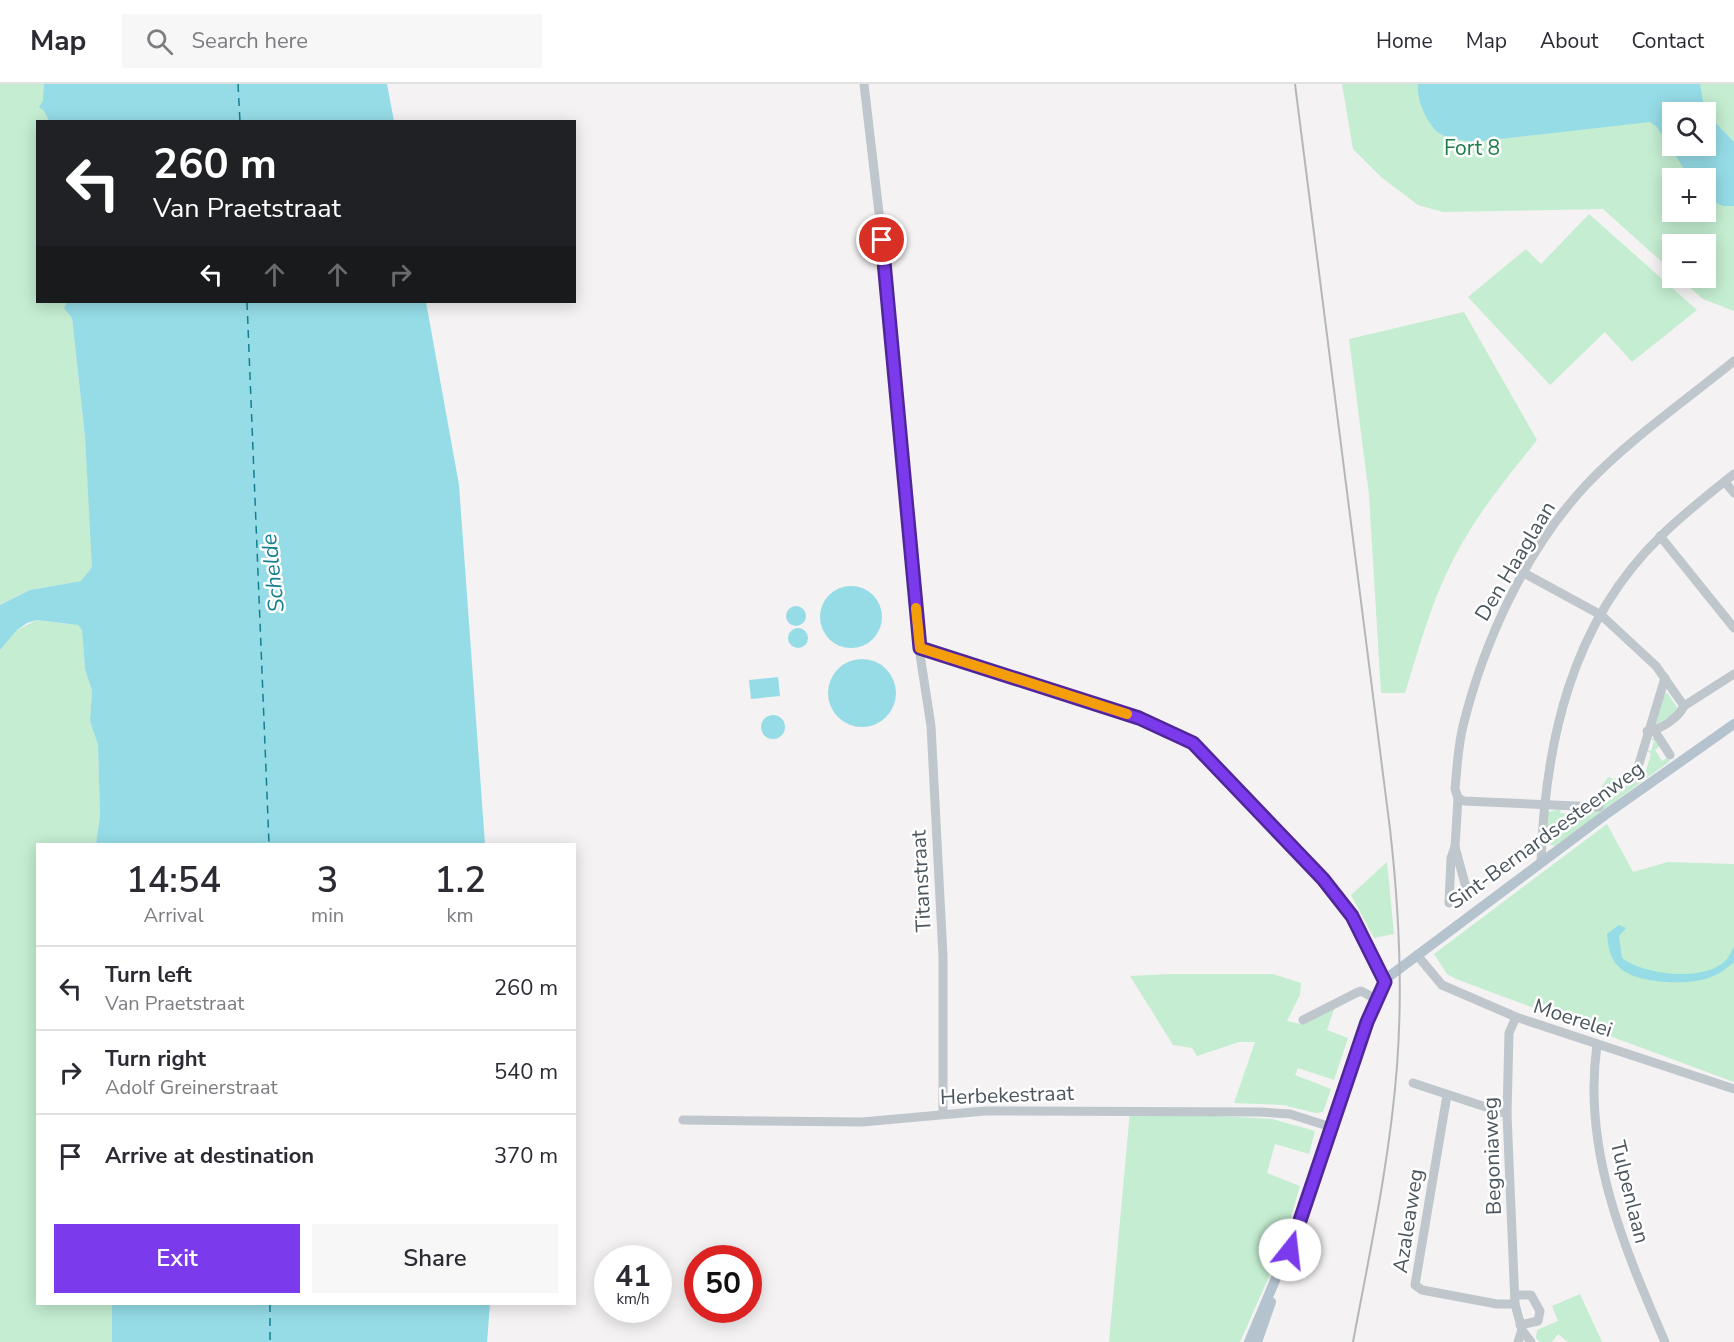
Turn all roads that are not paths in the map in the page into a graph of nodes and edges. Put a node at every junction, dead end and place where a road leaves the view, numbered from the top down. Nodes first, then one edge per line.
1 (864, 84) edge
2 (1734, 361) edge
3 (1734, 474) edge
4 (1725, 482) junction
5 (1734, 493) edge
6 (1660, 536) junction
7 (1524, 573) junction
8 (1601, 615) junction
9 (1734, 628) edge
10 (920, 648) junction
11 (1734, 674) edge
12 (1665, 678) junction
13 (1684, 706) junction
14 (1734, 724) edge
15 (1651, 731) junction
16 (1670, 755) dead end
17 (1635, 777) dead end
18 (1458, 798) junction
19 (1543, 806) junction
20 (1599, 807) dead end
21 (1455, 847) junction
22 (1541, 862) junction
23 (1465, 884) dead end
24 (1449, 903) dead end
25 (1417, 955) junction
26 (1385, 982) junction
27 (1376, 999) junction
28 (1516, 1017) junction
29 (1303, 1020) dead end
30 (1597, 1045) junction
31 (1413, 1083) dead end
32 (1734, 1089) edge
33 (1447, 1095) junction
34 (943, 1114) junction
35 (1507, 1114) junction
36 (682, 1120) dead end
37 (1331, 1127) junction
38 (1292, 1239) junction
39 (1516, 1299) junction
40 (1521, 1327) junction
41 (1249, 1342) edge
42 (1257, 1342) edge
43 (1518, 1342) edge
44 (1531, 1342) edge
45 (1665, 1342) edge

1 - 10 street, Titanstraat
2 - 7 street, Den Haaglaan
3 - 4 street
4 - 5 street
4 - 6 street
6 - 8 street
6 - 9 street
7 - 8 street
7 - 18 street, Den Haaglaan
8 - 12 street
8 - 19 street
10 - 26 street
10 - 34 street, Titanstraat
11 - 13 street
12 - 13 street
12 - 15 street
13 - 15 street
14 - 22 main road, Sint-Bernardsesteenweg
15 - 16 street
15 - 17 street
18 - 19 street
18 - 21 street, Den Haaglaan
19 - 20 street
19 - 22 street
21 - 23 street, Den Haaglaan
21 - 24 street, Den Haaglaan
22 - 25 main road, Sint-Bernardsesteenweg
25 - 26 main road, Sint-Bernardsesteenweg
25 - 28 street, Moerelei
26 - 27 main road
27 - 29 street
27 - 37 main road
28 - 30 street, Moerelei
28 - 35 street, Begoniaweg
30 - 32 street, Moerelei
30 - 45 street, Tulpenlaan
31 - 33 street
33 - 35 street
33 - 39 street, Azaleaweg
34 - 36 street, Herbekestraat
34 - 37 street, Herbekestraat
35 - 39 street, Begoniaweg
37 - 38 main road
38 - 41 main road
38 - 42 main road
39 - 40 street, Begoniaweg
39 - 40 street
40 - 43 street
40 - 44 street

